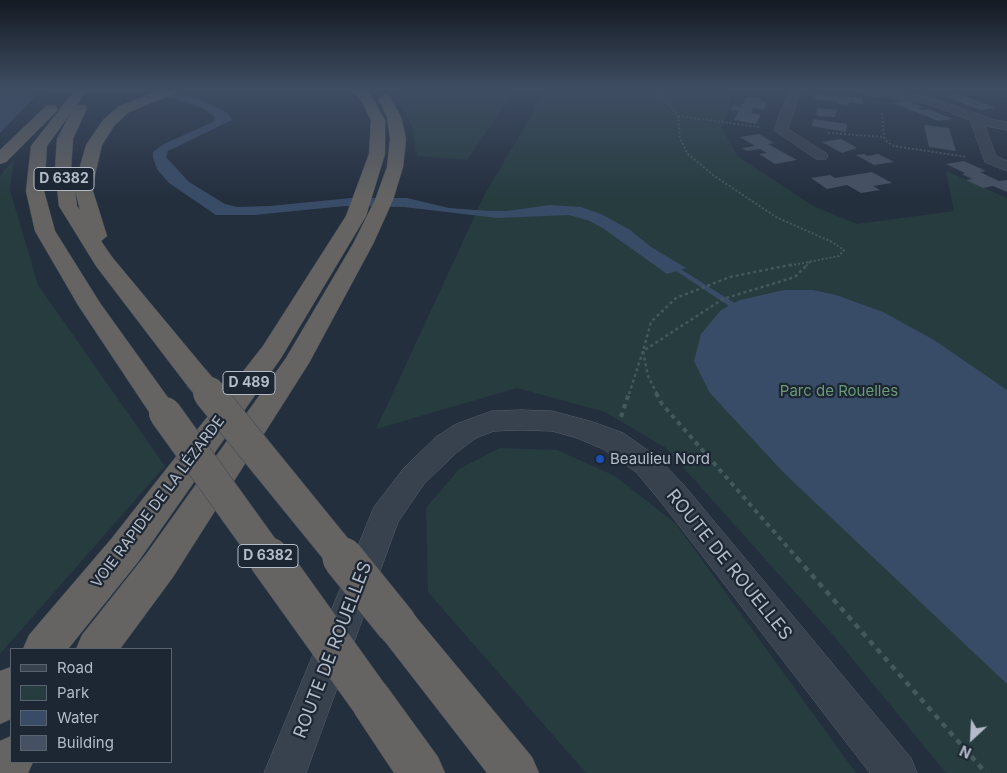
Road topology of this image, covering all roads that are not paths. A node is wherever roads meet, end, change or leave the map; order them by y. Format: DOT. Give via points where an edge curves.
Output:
graph roads {
  1 [pos="38,126"];
  2 [pos="53,126"];
  3 [pos="71,126"];
  4 [pos="106,126"];
  5 [pos="378,126"];
  6 [pos="396,126"];
  7 [pos="782,126"];
  8 [pos="979,126"];
  9 [pos="820,156"];
  10 [pos="0,159"];
  11 [pos="1007,166"];
  12 [pos="104,261"];
  13 [pos="44,648"];
  14 [pos="97,648"];
  15 [pos="10,689"];
  16 [pos="0,702"];
  17 [pos="10,760"];
  18 [pos="1,773"];
  19 [pos="285,773"];
  20 [pos="422,773"];
  21 [pos="516,773"];
  22 [pos="896,773"];
  1 -- 10 [label="highway"];
  2 -- 20 [label="highway, D 6382, bridge" via="39,146 35,191 45,231 90,305 165,413"];
  3 -- 12 [label="highway, D 6382" via="65,139 63,170 68,206"];
  4 -- 12 [label="highway" via="94,145 83,188"];
  5 -- 13 [label="highway, VOIE RAPIDE DE LA LÉZARDE / D 489" via="377,154 356,216 272,352 124,550"];
  6 -- 14 [label="highway, VOIE RAPIDE DE LA LÉZARDE / D 489" via="398,139 395,167 384,200 363,244 296,362 160,566"];
  7 -- 9 [label="street" via="781,130"];
  8 -- 11 [label="street" via="990,159"];
  12 -- 21 [label="highway, D 6382, bridge"];
  15 -- 16 [label="highway"];
  17 -- 18 [label="highway"];
  19 -- 22 [label="street, ROUTE DE ROUELLES" via="385,516 414,476 446,445 466,431 492,421 552,422 583,429 613,441 646,464"];
}
